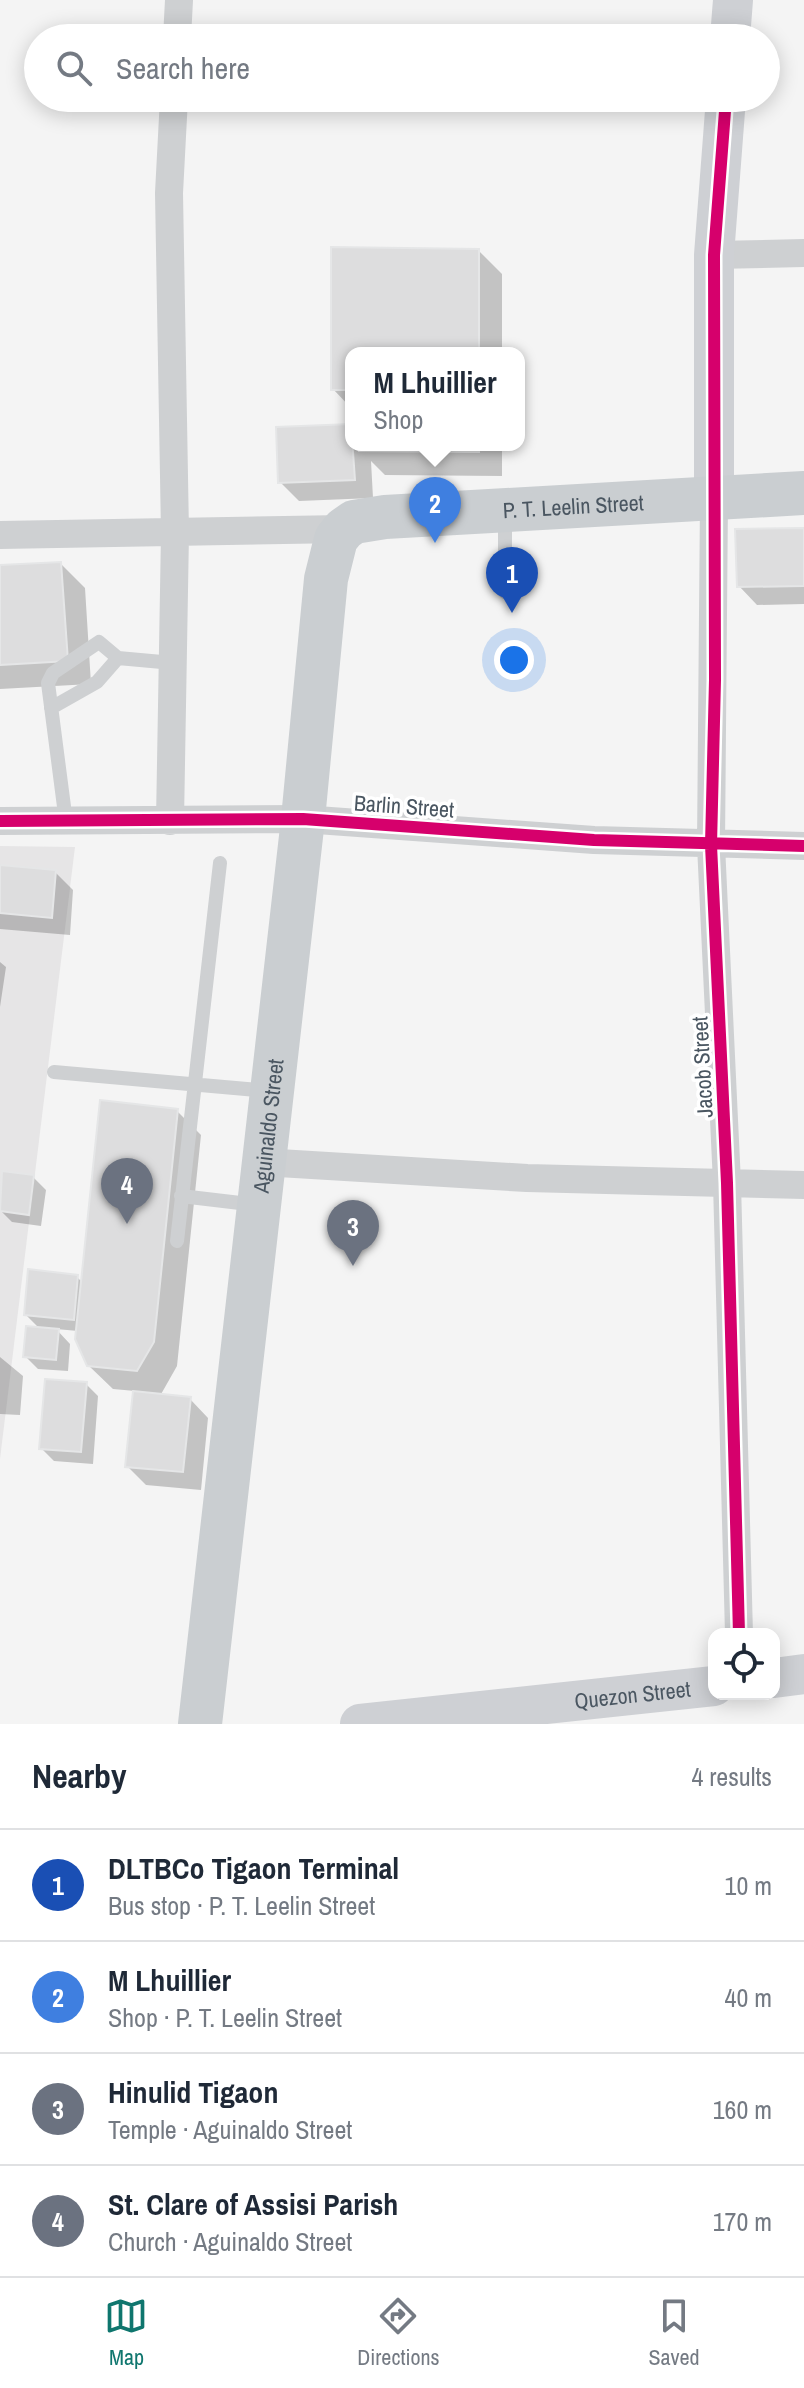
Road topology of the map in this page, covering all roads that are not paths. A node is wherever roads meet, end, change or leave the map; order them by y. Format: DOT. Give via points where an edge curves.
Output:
graph roads {
  1 [pos="179,0"];
  2 [pos="733,0"];
  3 [pos="178,24"];
  4 [pos="731,24"];
  5 [pos="173,112"];
  6 [pos="725,112"];
  7 [pos="804,253"];
  8 [pos="714,255"];
  9 [pos="804,493"];
  10 [pos="714,499"];
  11 [pos="505,509"];
  12 [pos="344,529"];
  13 [pos="175,533"];
  14 [pos="0,535"];
  15 [pos="505,592"];
  16 [pos="118,658"];
  17 [pos="173,663"];
  18 [pos="51,708"];
  19 [pos="303,819"];
  20 [pos="0,821"];
  21 [pos="170,821"];
  22 [pos="66,823"];
  23 [pos="711,845"];
  24 [pos="804,846"];
  25 [pos="220,863"];
  26 [pos="54,1072"];
  27 [pos="194,1085"];
  28 [pos="270,1091"];
  29 [pos="262,1162"];
  30 [pos="727,1183"];
  31 [pos="804,1185"];
  32 [pos="181,1196"];
  33 [pos="257,1205"];
  34 [pos="177,1241"];
  35 [pos="739,1628"];
  36 [pos="804,1674"];
  37 [pos="780,1677"];
  38 [pos="708,1687"];
  39 [pos="200,1724"];
  40 [pos="360,1724"];
  1 -- 3 [label="street"];
  2 -- 4 [label="street"];
  5 -- 13 [label="street" via="169,193"];
  6 -- 8 [label="street"];
  7 -- 8 [label="street"];
  8 -- 10 [label="street"];
  9 -- 10 [label="main road, P. T. Leelin Street"];
  10 -- 11 [label="main road, P. T. Leelin Street"];
  10 -- 23 [label="street, Jacob Street"];
  11 -- 12 [label="main road, P. T. Leelin Street" via="385,517"];
  11 -- 15 [label="lane"];
  12 -- 13 [label="street"];
  12 -- 19 [label="main road, Aguinaldo Street" via="336,539 326,579"];
  13 -- 14 [label="street"];
  13 -- 17 [label="street"];
  16 -- 17 [label="lane"];
  16 -- 18 [label="lane" via="97,682"];
  16 -- 18 [label="lane" via="94,643 53,673 48,683"];
  17 -- 21 [label="street"];
  18 -- 22 [label="lane"];
  19 -- 21 [label="street, Barlin Street"];
  19 -- 23 [label="street, Barlin Street"];
  19 -- 28 [label="main road, Aguinaldo Street"];
  20 -- 22 [label="street, Barlin Street"];
  21 -- 22 [label="street, Barlin Street"];
  23 -- 24 [label="street, Barlin Street"];
  23 -- 30 [label="street, Jacob Street"];
  25 -- 27 [label="lane"];
  26 -- 27 [label="lane"];
  27 -- 28 [label="lane"];
  27 -- 32 [label="lane"];
  28 -- 29 [label="main road, Aguinaldo Street"];
  29 -- 30 [label="street" via="439,1174"];
  29 -- 33 [label="main road, Aguinaldo Street"];
  30 -- 31 [label="street"];
  30 -- 35 [label="street, Jacob Street"];
  32 -- 33 [label="lane"];
  32 -- 34 [label="lane"];
  33 -- 39 [label="main road, Aguinaldo Street"];
  36 -- 37 [label="street"];
  38 -- 40 [label="street, Quezon Street"];
}
